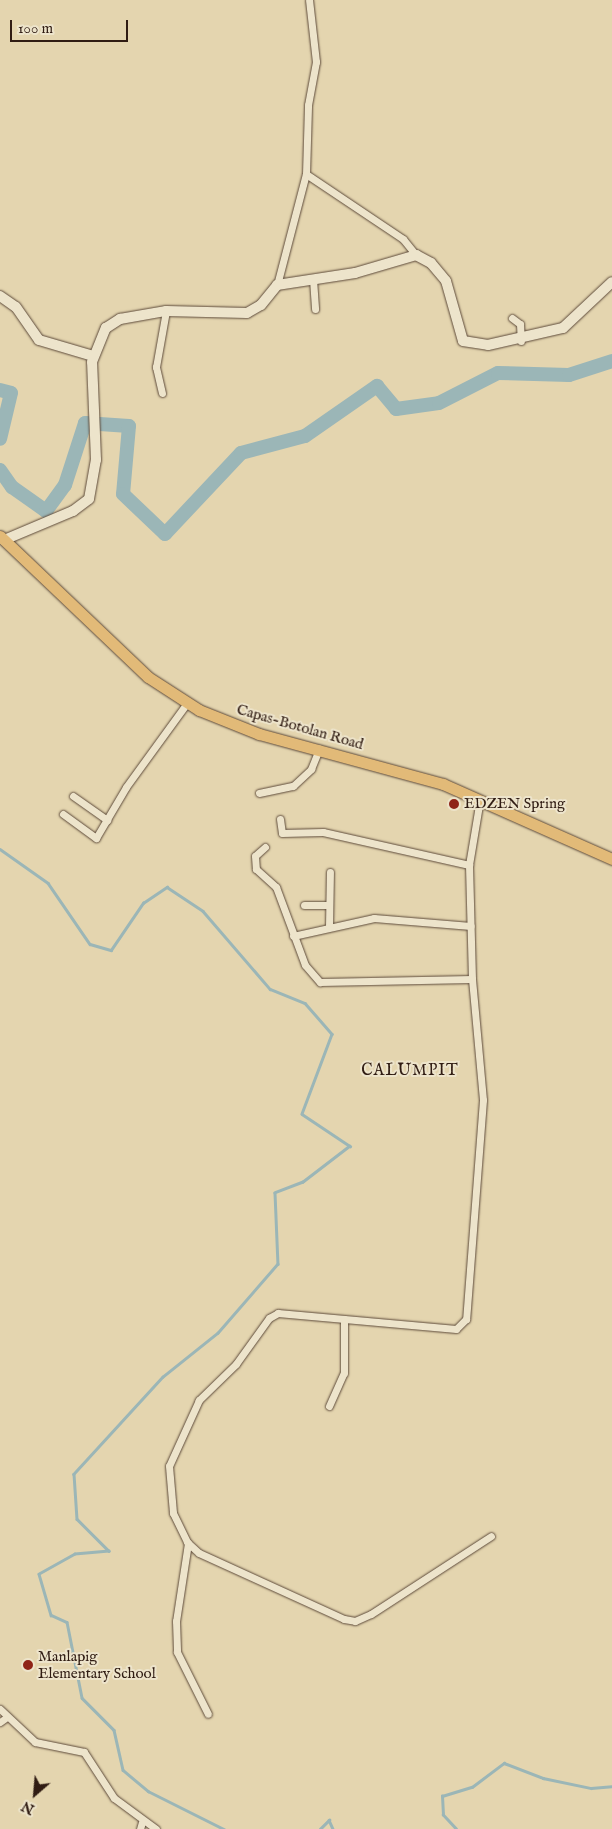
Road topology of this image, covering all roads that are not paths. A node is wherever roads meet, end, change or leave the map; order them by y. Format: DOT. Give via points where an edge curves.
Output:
graph roads {
  1 [pos="309,0"];
  2 [pos="306,174"];
  3 [pos="416,255"];
  4 [pos="314,279"];
  5 [pos="612,282"];
  6 [pos="277,285"];
  7 [pos="0,296"];
  8 [pos="315,308"];
  9 [pos="166,310"];
  10 [pos="512,318"];
  11 [pos="521,341"];
  12 [pos="93,356"];
  13 [pos="162,393"];
  14 [pos="2,538"];
  15 [pos="188,703"];
  16 [pos="319,749"];
  17 [pos="259,794"];
  18 [pos="74,796"];
  19 [pos="480,799"];
  20 [pos="63,814"];
  21 [pos="280,818"];
  22 [pos="107,820"];
  23 [pos="265,847"];
  24 [pos="612,859"];
  25 [pos="469,865"];
  26 [pos="330,872"];
  27 [pos="304,904"];
  28 [pos="328,905"];
  29 [pos="471,926"];
  30 [pos="329,927"];
  31 [pos="293,936"];
  32 [pos="472,979"];
  33 [pos="344,1319"];
  34 [pos="329,1406"];
  35 [pos="491,1536"];
  36 [pos="188,1543"];
  37 [pos="0,1709"];
  38 [pos="208,1714"];
  39 [pos="7,1717"];
  40 [pos="0,1722"];
  41 [pos="141,1825"];
  42 [pos="154,1828"];
  1 -- 2 [label="street" via="316,62 308,105"];
  2 -- 3 [label="street" via="403,239"];
  2 -- 6 [label="street"];
  3 -- 4 [label="street"];
  3 -- 11 [label="street" via="431,263 446,281 463,341 488,345"];
  4 -- 6 [label="street"];
  4 -- 8 [label="street"];
  5 -- 11 [label="street" via="563,328"];
  6 -- 9 [label="street" via="261,305 247,313"];
  7 -- 12 [label="street" via="16,307 39,340"];
  9 -- 12 [label="street" via="112,324"];
  9 -- 13 [label="street" via="156,367"];
  10 -- 11 [label="street" via="520,324"];
  12 -- 14 [label="street" via="95,479 84,506"];
  14 -- 15 [label="main road, Capas-Botolan Road" via="148,677"];
  15 -- 16 [label="main road, Capas-Botolan Road" via="259,734"];
  15 -- 22 [label="street"];
  16 -- 17 [label="street" via="311,769 293,786"];
  16 -- 19 [label="main road, Capas-Botolan Road" via="393,768"];
  18 -- 22 [label="street"];
  19 -- 24 [label="main road, Capas-Botolan Road"];
  19 -- 25 [label="street"];
  20 -- 22 [label="street" via="94,839"];
  21 -- 25 [label="street" via="282,833 323,832"];
  23 -- 31 [label="street" via="255,856 256,867 276,887"];
  25 -- 29 [label="street"];
  26 -- 28 [label="street"];
  27 -- 28 [label="street"];
  28 -- 30 [label="street"];
  29 -- 30 [label="street" via="374,918"];
  29 -- 32 [label="street"];
  30 -- 31 [label="street"];
  31 -- 32 [label="street" via="304,965 324,983"];
  32 -- 33 [label="street" via="483,1100 468,1313 456,1329"];
  33 -- 34 [label="street" via="344,1373"];
  33 -- 36 [label="street" via="278,1313 269,1318 236,1364 199,1400 169,1466 173,1513"];
  35 -- 36 [label="street" via="356,1621 212,1561"];
  36 -- 38 [label="street" via="176,1621 177,1652"];
  37 -- 39 [label="street"];
  39 -- 40 [label="street"];
  39 -- 41 [label="street" via="35,1742 84,1752 114,1798"];
  41 -- 42 [label="street"];
}
